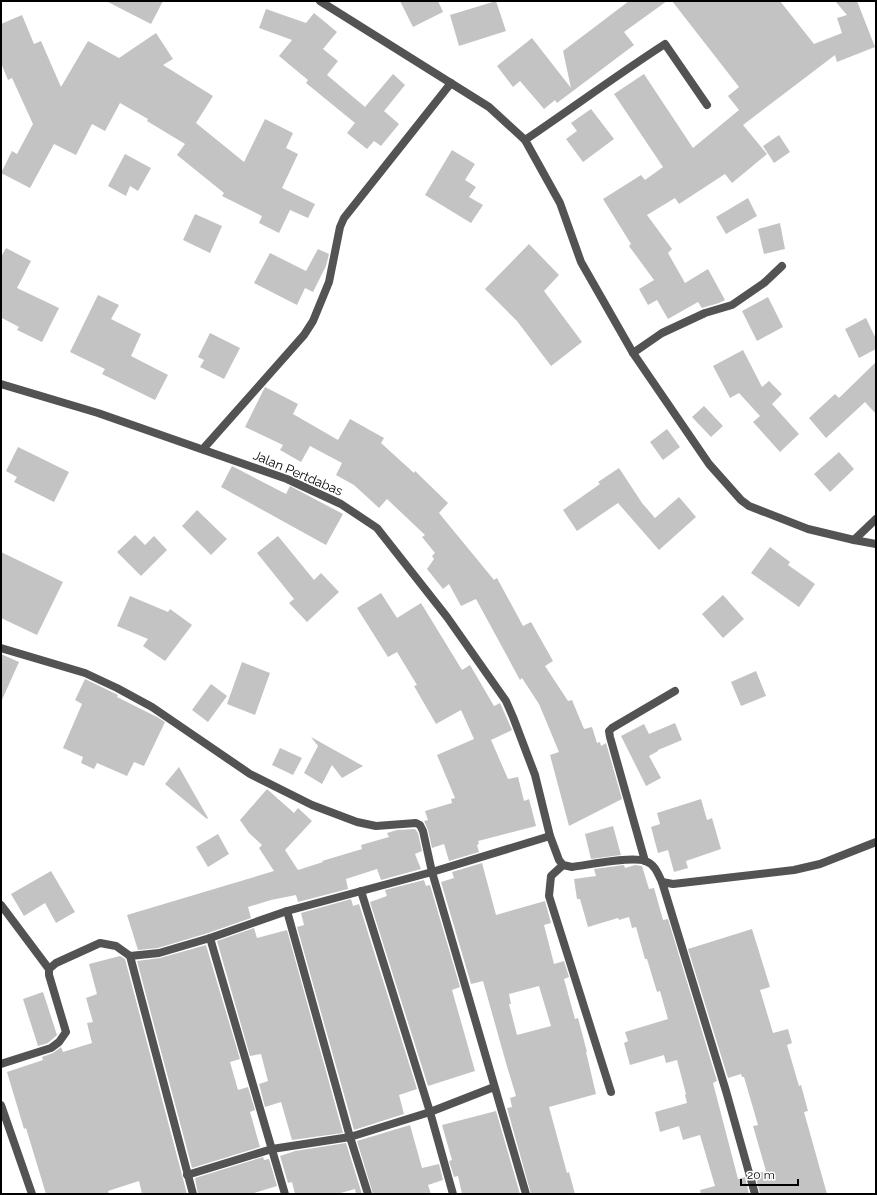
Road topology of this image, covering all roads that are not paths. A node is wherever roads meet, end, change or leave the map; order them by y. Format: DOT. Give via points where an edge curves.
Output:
graph roads {
  1 [pos="320,1"];
  2 [pos="451,83"];
  3 [pos="707,105"];
  4 [pos="525,140"];
  5 [pos="782,266"];
  6 [pos="633,353"];
  7 [pos="1,384"];
  8 [pos="203,449"];
  9 [pos="876,519"];
  10 [pos="854,540"];
  11 [pos="876,544"];
  12 [pos="1,648"];
  13 [pos="675,691"];
  14 [pos="550,836"];
  15 [pos="876,842"];
  16 [pos="645,861"];
  17 [pos="563,865"];
  18 [pos="432,872"];
  19 [pos="662,882"];
  20 [pos="361,891"];
  21 [pos="1,904"];
  22 [pos="287,911"];
  23 [pos="210,938"];
  24 [pos="130,956"];
  25 [pos="50,969"];
  26 [pos="1,1064"];
  27 [pos="494,1087"];
  28 [pos="611,1092"];
  29 [pos="1,1105"];
  30 [pos="430,1112"];
  31 [pos="350,1137"];
  32 [pos="272,1149"];
  33 [pos="187,1175"];
  34 [pos="32,1194"];
  35 [pos="193,1194"];
  36 [pos="285,1194"];
  37 [pos="368,1194"];
  38 [pos="453,1194"];
  39 [pos="526,1194"];
  40 [pos="755,1194"];
  1 -- 2 [label="street"];
  2 -- 4 [label="street" via="489,107"];
  2 -- 8 [label="street" via="344,218 329,282 313,321 304,335"];
  3 -- 4 [label="street" via="665,44"];
  4 -- 6 [label="street" via="560,203 582,262"];
  5 -- 6 [label="street" via="764,283 732,305 705,313 662,333"];
  6 -- 10 [label="street" via="709,464 741,500 749,506 795,524"];
  7 -- 8 [label="street, Jalan Pertdabas" via="98,413"];
  8 -- 14 [label="street, Jalan Pertdabas" via="286,479 341,504 377,528 447,617 506,701 535,775"];
  9 -- 10 [label="street"];
  10 -- 11 [label="street"];
  12 -- 18 [label="street" via="85,673 117,688 152,707 250,774 312,805 357,822 376,826 416,823 420,825"];
  13 -- 16 [label="street" via="609,730"];
  14 -- 17 [label="street, Jalan Pertdabas"];
  14 -- 18 [label="street"];
  15 -- 19 [label="street" via="820,864 794,870 673,884"];
  16 -- 17 [label="street" via="633,859 572,867"];
  16 -- 19 [label="street" via="656,868"];
  17 -- 28 [label="street" via="551,876 549,896"];
  18 -- 20 [label="street"];
  18 -- 27 [label="street"];
  19 -- 40 [label="street"];
  20 -- 22 [label="street"];
  20 -- 30 [label="street"];
  21 -- 25 [label="street"];
  22 -- 23 [label="street"];
  22 -- 31 [label="street"];
  23 -- 24 [label="street" via="159,953"];
  23 -- 32 [label="street"];
  24 -- 25 [label="street" via="116,946 100,943 56,963"];
  24 -- 33 [label="street"];
  25 -- 26 [label="street" via="49,975 66,1032 51,1048"];
  27 -- 30 [label="street"];
  27 -- 39 [label="street"];
  29 -- 34 [label="street"];
  30 -- 31 [label="street"];
  30 -- 38 [label="street"];
  31 -- 32 [label="street"];
  31 -- 37 [label="street"];
  32 -- 33 [label="street"];
  32 -- 36 [label="street"];
  33 -- 35 [label="street"];
}
